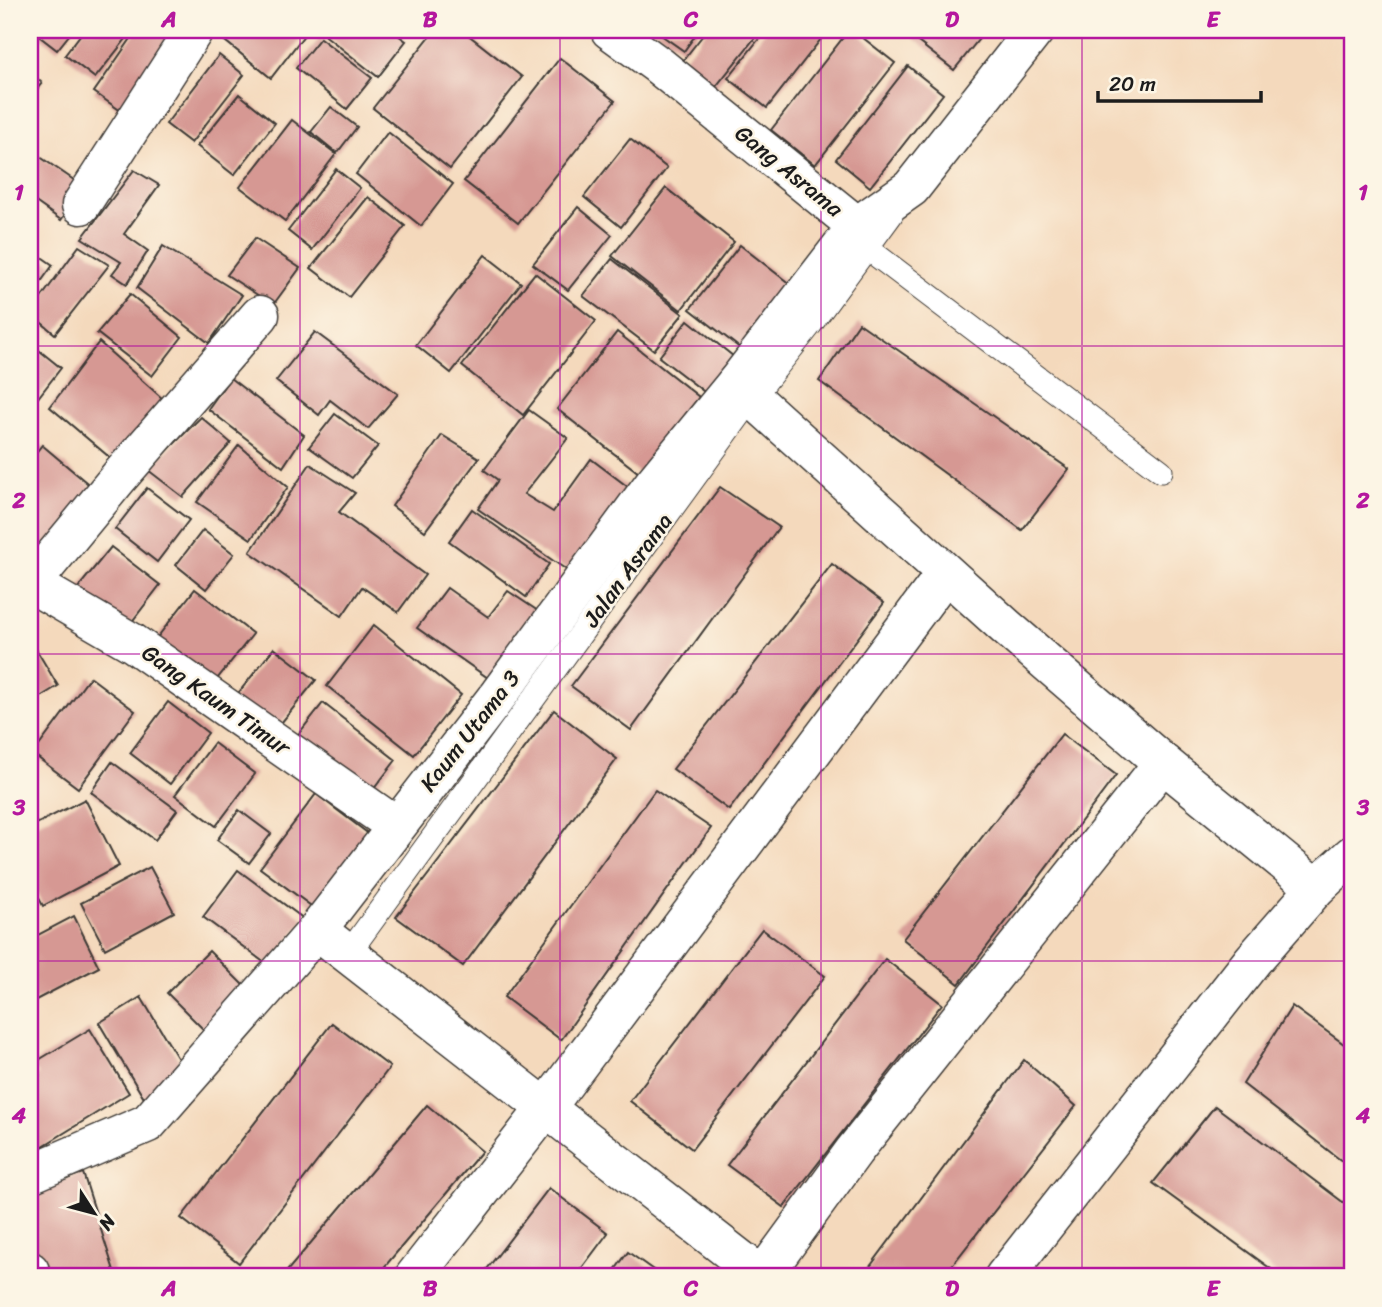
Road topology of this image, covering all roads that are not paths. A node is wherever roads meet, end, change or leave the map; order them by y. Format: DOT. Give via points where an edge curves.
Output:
graph roads {
  1 [pos="194,30"];
  2 [pos="610,30"];
  3 [pos="1035,30"];
  4 [pos="80,205"];
  5 [pos="858,236"];
  6 [pos="260,315"];
  7 [pos="745,390"];
  8 [pos="1161,471"];
  9 [pos="945,574"];
  10 [pos="30,583"];
  11 [pos="1163,763"];
  12 [pos="396,826"];
  13 [pos="1352,855"];
  14 [pos="1316,888"];
  15 [pos="317,930"];
  16 [pos="348,954"];
  17 [pos="547,1108"];
  18 [pos="30,1174"];
  19 [pos="30,1271"];
  20 [pos="31,1277"];
  21 [pos="414,1277"];
  22 [pos="762,1277"];
  23 [pos="1004,1277"];
  1 -- 4 [label="street"];
  2 -- 5 [label="street, Gang Asrama" via="658,65"];
  3 -- 5 [label="street, Gang Asrama" via="911,188"];
  5 -- 7 [label="street, Kaum Utama 3"];
  5 -- 8 [label="lane"];
  6 -- 10 [label="street"];
  7 -- 9 [label="street"];
  7 -- 12 [label="street, Kaum Utama 3" via="654,484"];
  7 -- 16 [label="lane, Jalan Asrama"];
  9 -- 11 [label="street"];
  9 -- 17 [label="street"];
  10 -- 12 [label="street, Gang Kaum Timur" via="134,643"];
  11 -- 14 [label="street"];
  11 -- 22 [label="street" via="854,1151"];
  12 -- 15 [label="street, Kaum Utama 3"];
  13 -- 14 [label="street"];
  14 -- 23 [label="street" via="1252,960"];
  15 -- 16 [label="street"];
  15 -- 18 [label="street, Kaum Utama 3" via="148,1123"];
  16 -- 17 [label="street"];
  17 -- 21 [label="street"];
  17 -- 22 [label="street"];
  19 -- 20 [label="street"];
}
